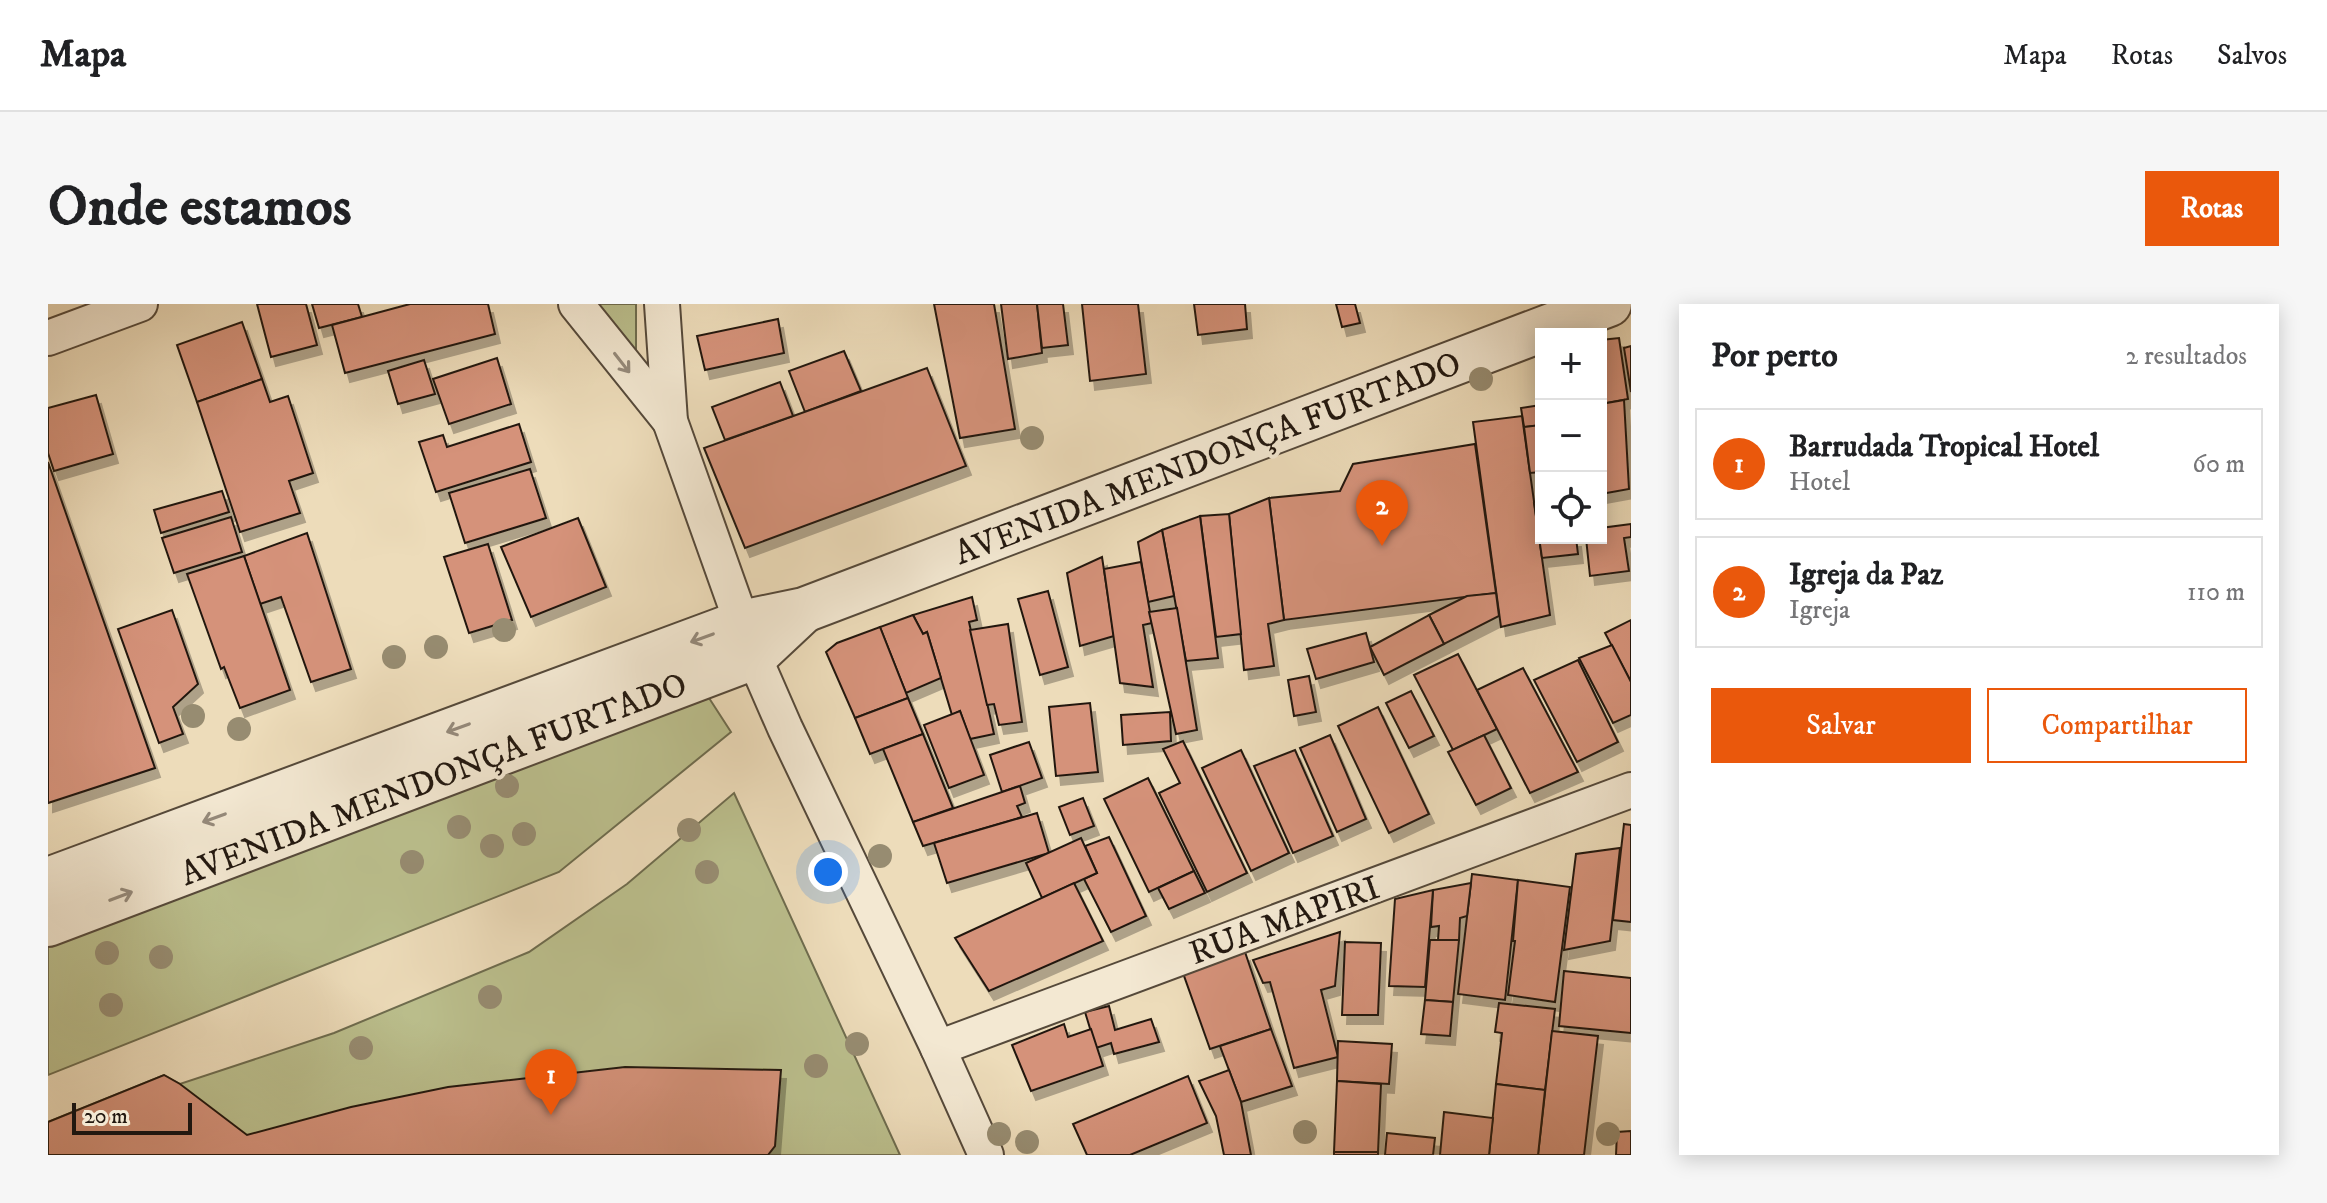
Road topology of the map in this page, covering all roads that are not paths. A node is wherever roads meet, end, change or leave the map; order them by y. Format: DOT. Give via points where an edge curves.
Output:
graph roads {
  1 [pos="140,304"];
  2 [pos="576,304"];
  3 [pos="662,304"];
  4 [pos="1609,304"];
  5 [pos="48,338"];
  6 [pos="670,421"];
  7 [pos="748,640"];
  8 [pos="1631,790"];
  9 [pos="48,880"];
  10 [pos="48,924"];
  11 [pos="938,1048"];
  12 [pos="986,1155"];
  1 -- 5 [label="street"];
  2 -- 6 [label="street, one-way"];
  3 -- 6 [label="street"];
  4 -- 7 [label="street, AVENIDA MENDONÇA FURTADO" via="804,610"];
  6 -- 7 [label="street"];
  7 -- 9 [label="street, AVENIDA MENDONÇA FURTADO, one-way"];
  10 -- 7 [label="street, AVENIDA MENDONÇA FURTADO, one-way"];
  7 -- 11 [label="street"];
  8 -- 11 [label="street, RUA MAPIRI"];
  11 -- 12 [label="street"];
}
